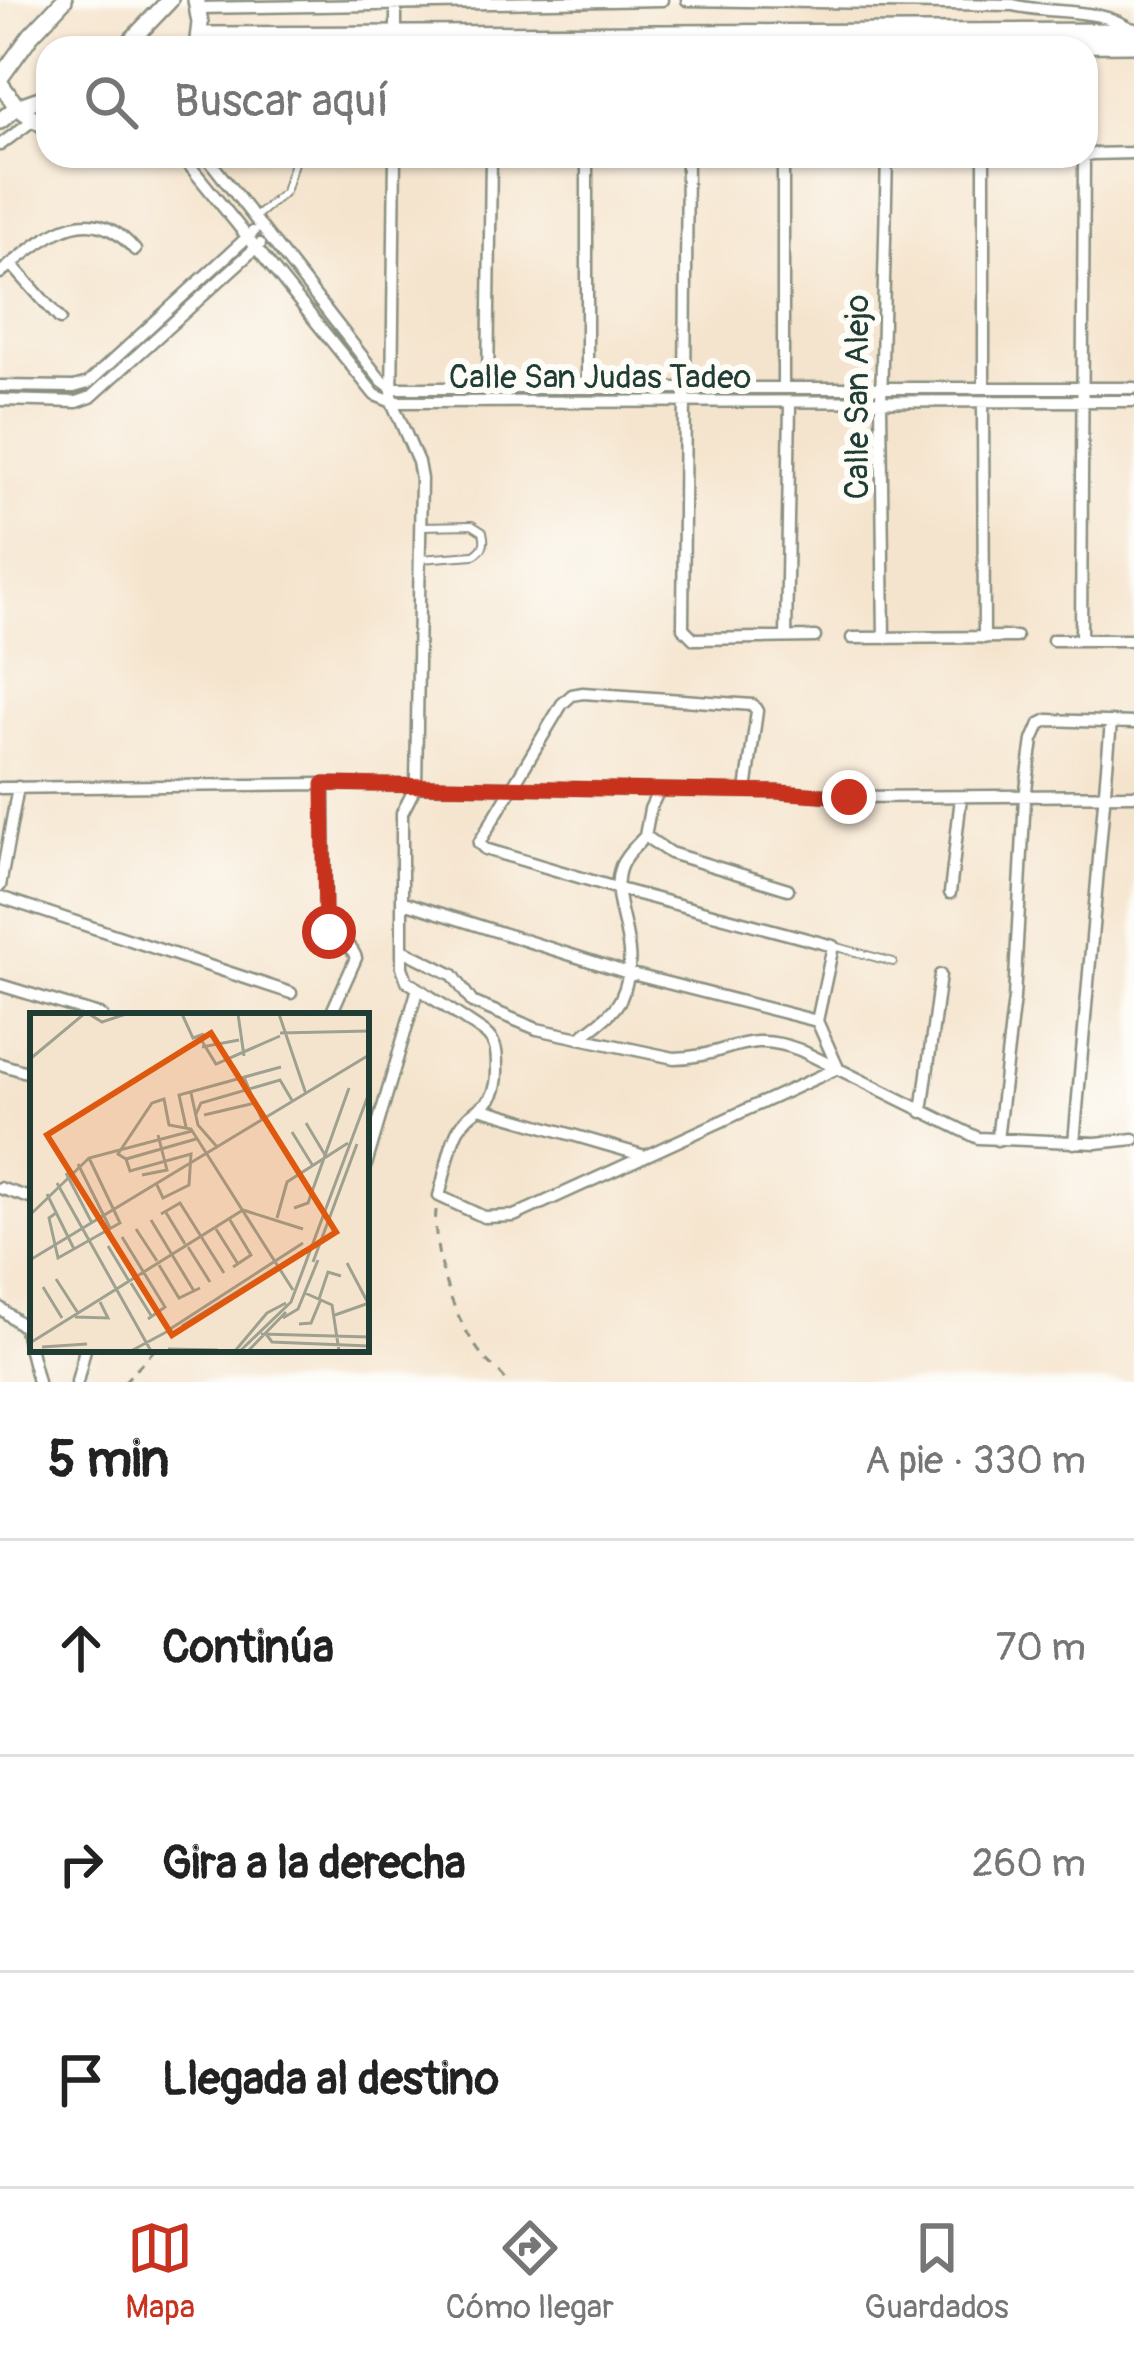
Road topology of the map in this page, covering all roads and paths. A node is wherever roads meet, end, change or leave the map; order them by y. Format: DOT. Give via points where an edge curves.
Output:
graph roads {
  1 [pos="64,0"];
  2 [pos="170,0"];
  3 [pos="662,0"];
  4 [pos="687,0"];
  5 [pos="494,1"];
  6 [pos="396,2"];
  7 [pos="197,4"];
  8 [pos="1133,31"];
  9 [pos="136,36"];
  10 [pos="198,36"];
  11 [pos="396,36"];
  12 [pos="764,36"];
  13 [pos="1098,45"];
  14 [pos="1133,45"];
  15 [pos="0,81"];
  16 [pos="36,100"];
  17 [pos="17,107"];
  18 [pos="0,121"];
  19 [pos="36,121"];
  20 [pos="36,126"];
  21 [pos="0,146"];
  22 [pos="1134,153"];
  23 [pos="1098,154"];
  24 [pos="192,168"];
  25 [pos="215,168"];
  26 [pos="292,168"];
  27 [pos="395,168"];
  28 [pos="491,168"];
  29 [pos="586,168"];
  30 [pos="687,168"];
  31 [pos="783,168"];
  32 [pos="887,168"];
  33 [pos="985,168"];
  34 [pos="1084,168"];
  35 [pos="261,227"];
  36 [pos="253,242"];
  37 [pos="136,250"];
  38 [pos="11,264"];
  39 [pos="0,273"];
  40 [pos="60,319"];
  41 [pos="0,386"];
  42 [pos="881,387"];
  43 [pos="392,388"];
  44 [pos="488,388"];
  45 [pos="587,388"];
  46 [pos="686,388"];
  47 [pos="783,388"];
  48 [pos="984,388"];
  49 [pos="1134,388"];
  50 [pos="1082,395"];
  51 [pos="0,400"];
  52 [pos="1134,401"];
  53 [pos="392,402"];
  54 [pos="983,402"];
  55 [pos="686,403"];
  56 [pos="790,404"];
  57 [pos="881,404"];
  58 [pos="420,526"];
  59 [pos="420,559"];
  60 [pos="786,637"];
  61 [pos="814,637"];
  62 [pos="852,638"];
  63 [pos="884,638"];
  64 [pos="984,638"];
  65 [pos="1016,638"];
  66 [pos="1081,639"];
  67 [pos="1053,640"];
  68 [pos="1134,640"];
  69 [pos="1112,722"];
  70 [pos="1134,723"];
  71 [pos="323,784"];
  72 [pos="416,786"];
  73 [pos="18,787"];
  74 [pos="510,787"];
  75 [pos="0,788"];
  76 [pos="746,791"];
  77 [pos="658,792"];
  78 [pos="1106,794"];
  79 [pos="1134,795"];
  80 [pos="962,797"];
  81 [pos="1025,797"];
  82 [pos="645,836"];
  83 [pos="0,886"];
  84 [pos="619,889"];
  85 [pos="788,889"];
  86 [pos="950,893"];
  87 [pos="0,897"];
  88 [pos="404,902"];
  89 [pos="832,946"];
  90 [pos="403,950"];
  91 [pos="893,962"];
  92 [pos="628,973"];
  93 [pos="940,975"];
  94 [pos="0,986"];
  95 [pos="418,988"];
  96 [pos="291,993"];
  97 [pos="92,1013"];
  98 [pos="331,1013"];
  99 [pos="817,1021"];
  100 [pos="580,1038"];
  101 [pos="0,1064"];
  102 [pos="838,1069"];
  103 [pos="30,1072"];
  104 [pos="483,1109"];
  105 [pos="922,1112"];
  106 [pos="1134,1138"];
  107 [pos="998,1140"];
  108 [pos="1075,1142"];
  109 [pos="369,1155"];
  110 [pos="645,1156"];
  111 [pos="0,1189"];
  112 [pos="439,1196"];
  113 [pos="30,1197"];
  114 [pos="0,1308"];
  115 [pos="28,1328"];
  116 [pos="32,1352"];
  117 [pos="84,1352"];
  118 [pos="152,1352"];
  119 [pos="38,1382"];
  120 [pos="77,1382"];
  121 [pos="124,1382"];
  122 [pos="507,1382"];
  1 -- 15 [label="main road"];
  2 -- 9 [label="main road"];
  3 -- 5 [label="street"];
  4 -- 8 [label="street" via="1013,5 1109,16"];
  5 -- 6 [label="street"];
  6 -- 7 [label="street"];
  6 -- 11 [label="street"];
  7 -- 10 [label="main road"];
  8 -- 12 [label="main road"];
  8 -- 14 [label="street"];
  13 -- 14 [label="main road"];
  15 -- 17 [label="main road"];
  16 -- 17 [label="main road"];
  17 -- 18 [label="main road"];
  17 -- 19 [label="main road"];
  20 -- 21 [label="street"];
  22 -- 23 [label="street"];
  24 -- 36 [label="street"];
  25 -- 35 [label="street"];
  26 -- 35 [label="lane"];
  27 -- 43 [label="street"];
  28 -- 44 [label="street"];
  29 -- 45 [label="street"];
  30 -- 46 [label="street"];
  31 -- 47 [label="street"];
  32 -- 42 [label="street, Calle San Alejo"];
  33 -- 48 [label="street"];
  34 -- 50 [label="street"];
  35 -- 36 [label="street"];
  35 -- 43 [label="street"];
  36 -- 41 [label="street" via="88,383"];
  36 -- 51 [label="street" via="91,398"];
  36 -- 53 [label="street" via="375,395"];
  37 -- 38 [label="street" via="114,228 73,226"];
  38 -- 39 [label="street"];
  38 -- 40 [label="street"];
  42 -- 47 [label="street, Calle San Judas Tadeo"];
  42 -- 48 [label="street, Calle San Judas Tadeo"];
  42 -- 57 [label="street, Calle San Alejo"];
  43 -- 44 [label="street, Calle San Judas Tadeo"];
  43 -- 53 [label="street"];
  44 -- 45 [label="street, Calle San Judas Tadeo"];
  45 -- 46 [label="street, Calle San Judas Tadeo"];
  46 -- 47 [label="street, Calle San Judas Tadeo"];
  46 -- 55 [label="street"];
  48 -- 50 [label="street, Calle San Judas Tadeo"];
  49 -- 50 [label="street, Calle San Judas Tadeo"];
  50 -- 52 [label="street, Calle San Judas Tadeo"];
  50 -- 54 [label="street, Calle San Judas Tadeo"];
  50 -- 66 [label="street"];
  53 -- 55 [label="street, Calle San Judas Tadeo"];
  53 -- 58 [label="street" via="418,462"];
  54 -- 57 [label="street, Calle San Judas Tadeo"];
  54 -- 64 [label="street"];
  55 -- 56 [label="street, Calle San Judas Tadeo"];
  55 -- 60 [label="street" via="688,637"];
  56 -- 57 [label="street, Calle San Judas Tadeo"];
  56 -- 60 [label="street"];
  57 -- 63 [label="street, Calle San Alejo"];
  58 -- 59 [label="street"];
  58 -- 59 [label="lane" via="472,525 486,541 474,555"];
  59 -- 72 [label="street"];
  60 -- 61 [label="street"];
  62 -- 63 [label="street"];
  63 -- 64 [label="street"];
  64 -- 65 [label="street"];
  66 -- 67 [label="street"];
  66 -- 68 [label="street"];
  69 -- 70 [label="street"];
  69 -- 78 [label="street"];
  69 -- 81 [label="street" via="1040,724"];
  71 -- 72 [label="street"];
  71 -- 73 [label="street"];
  71 -- 98 [label="street" via="325,921 356,958"];
  72 -- 74 [label="street"];
  72 -- 88 [label="street" via="402,808"];
  73 -- 75 [label="street"];
  73 -- 83 [label="street"];
  74 -- 76 [label="street" via="562,704 583,693 751,703 757,710"];
  74 -- 77 [label="street"];
  74 -- 84 [label="street" via="479,844"];
  76 -- 77 [label="street"];
  76 -- 80 [label="street"];
  77 -- 82 [label="street"];
  78 -- 79 [label="street"];
  78 -- 81 [label="street"];
  78 -- 108 [label="street"];
  80 -- 81 [label="street"];
  80 -- 86 [label="street"];
  81 -- 107 [label="street"];
  82 -- 84 [label="street" via="622,862"];
  82 -- 85 [label="street" via="670,853"];
  84 -- 89 [label="street"];
  84 -- 92 [label="street" via="632,948"];
  87 -- 96 [label="street"];
  88 -- 90 [label="street"];
  88 -- 92 [label="street"];
  89 -- 91 [label="lane"];
  89 -- 99 [label="street"];
  90 -- 95 [label="street" via="403,974"];
  90 -- 100 [label="street" via="453,975 472,1002"];
  92 -- 99 [label="street"];
  92 -- 100 [label="street" via="620,1000"];
  93 -- 105 [label="street"];
  94 -- 97 [label="street"];
  95 -- 104 [label="street" via="494,1041 497,1088"];
  95 -- 109 [label="street"];
  99 -- 102 [label="street"];
  100 -- 102 [label="street" via="690,1058 771,1040"];
  101 -- 103 [label="street"];
  102 -- 105 [label="street"];
  102 -- 110 [label="street"];
  104 -- 110 [label="street"];
  104 -- 112 [label="street" via="460,1127"];
  105 -- 107 [label="street" via="963,1134"];
  106 -- 108 [label="street"];
  107 -- 108 [label="street"];
  110 -- 112 [label="street" via="514,1216 484,1217"];
  111 -- 113 [label="street"];
  112 -- 122 [label="path" via="436,1232 451,1296 484,1358"];
  114 -- 115 [label="street"];
  116 -- 119 [label="street"];
  117 -- 120 [label="street"];
  118 -- 121 [label="path"];
}
